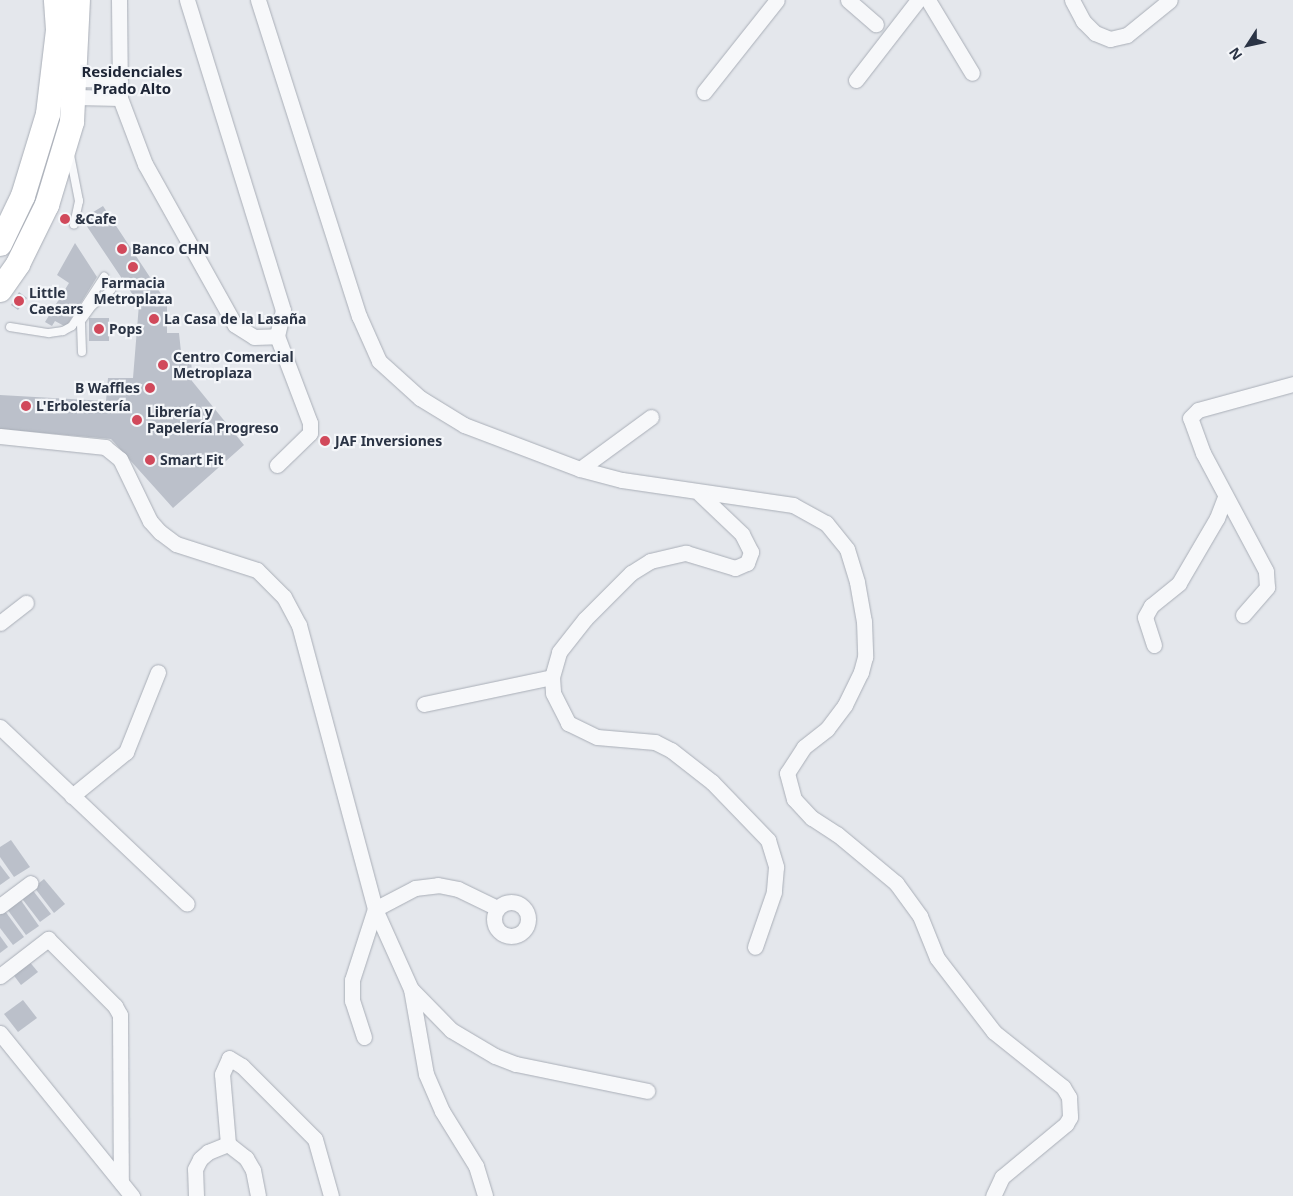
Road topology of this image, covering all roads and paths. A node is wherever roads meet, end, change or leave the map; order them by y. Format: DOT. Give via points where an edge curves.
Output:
graph roads {
  1 [pos="56,0"];
  2 [pos="78,0"];
  3 [pos="119,0"];
  4 [pos="187,0"];
  5 [pos="258,0"];
  6 [pos="777,0"];
  7 [pos="848,0"];
  8 [pos="918,0"];
  9 [pos="928,0"];
  10 [pos="1072,0"];
  11 [pos="1170,0"];
  12 [pos="876,24"];
  13 [pos="972,73"];
  14 [pos="118,80"];
  15 [pos="856,80"];
  16 [pos="75,88"];
  17 [pos="704,92"];
  18 [pos="120,98"];
  19 [pos="66,141"];
  20 [pos="74,224"];
  21 [pos="0,244"];
  22 [pos="104,277"];
  23 [pos="0,290"];
  24 [pos="111,290"];
  25 [pos="10,327"];
  26 [pos="277,336"];
  27 [pos="82,352"];
  28 [pos="1293,384"];
  29 [pos="651,417"];
  30 [pos="0,436"];
  31 [pos="277,465"];
  32 [pos="580,469"];
  33 [pos="700,494"];
  34 [pos="1225,497"];
  35 [pos="26,602"];
  36 [pos="1243,615"];
  37 [pos="0,622"];
  38 [pos="1154,645"];
  39 [pos="158,672"];
  40 [pos="552,677"];
  41 [pos="424,704"];
  42 [pos="0,727"];
  43 [pos="72,796"];
  44 [pos="30,883"];
  45 [pos="187,904"];
  46 [pos="0,906"];
  47 [pos="497,908"];
  48 [pos="375,909"];
  49 [pos="755,947"];
  50 [pos="0,976"];
  51 [pos="411,989"];
  52 [pos="0,1033"];
  53 [pos="364,1037"];
  54 [pos="647,1091"];
  55 [pos="228,1144"];
  56 [pos="121,1182"];
  57 [pos="257,1191"];
  58 [pos="132,1196"];
  59 [pos="196,1196"];
  60 [pos="331,1196"];
  61 [pos="485,1196"];
  62 [pos="993,1196"];
  1 -- 21 [label="highway" via="58,30 48,114 23,196"];
  2 -- 16 [label="highway"];
  3 -- 14 [label="street"];
  4 -- 26 [label="street" via="283,310"];
  5 -- 32 [label="street" via="359,316 379,361 420,398 464,424"];
  6 -- 17 [label="street"];
  7 -- 12 [label="street"];
  8 -- 15 [label="street"];
  9 -- 13 [label="street"];
  10 -- 11 [label="street" via="1083,21 1095,33 1110,39 1127,35"];
  14 -- 16 [label="street"];
  14 -- 18 [label="street"];
  16 -- 18 [label="street"];
  16 -- 19 [label="highway"];
  18 -- 26 [label="street" via="144,164 235,325 254,337"];
  19 -- 20 [label="lane" via="79,202"];
  19 -- 23 [label="highway" via="47,205 18,264"];
  22 -- 25 [label="lane" via="72,326 63,331 49,333"];
  24 -- 27 [label="lane" via="92,306 81,321"];
  26 -- 31 [label="street" via="310,423 310,433"];
  28 -- 34 [label="street" via="1192,414 1192,430"];
  29 -- 32 [label="street"];
  30 -- 48 [label="street" via="105,447 120,459 150,521 160,532 176,544 257,570 284,597 299,625"];
  32 -- 33 [label="street"];
  33 -- 40 [label="street" via="742,534 751,552 750,560 735,568 686,553 650,561 631,573 585,619 559,652"];
  33 -- 62 [label="street" via="793,505 826,524 847,549 858,582 864,622 865,656 861,672 845,705 827,729 804,747 787,773 794,798 812,818 837,834 896,883 920,916 937,958 994,1032 1063,1087 1069,1097 1070,1116 1066,1124 1002,1177"];
  34 -- 36 [label="street" via="1263,561 1268,580 1267,587"];
  34 -- 38 [label="street" via="1218,518 1179,583 1156,601 1145,617"];
  35 -- 37 [label="street"];
  39 -- 43 [label="street" via="126,752"];
  40 -- 41 [label="street"];
  40 -- 49 [label="street" via="553,693 568,723 597,737 654,742 671,750 712,782 768,840 776,867 774,892"];
  42 -- 43 [label="street"];
  43 -- 45 [label="street"];
  44 -- 46 [label="street"];
  47 -- 48 [label="street" via="458,889 438,886 415,888"];
  48 -- 51 [label="street"];
  48 -- 53 [label="street" via="352,980 352,1001"];
  50 -- 56 [label="street" via="48,939 115,1006 120,1015"];
  51 -- 54 [label="street" via="451,1030 495,1056 516,1064"];
  51 -- 61 [label="street" via="426,1074 442,1111 476,1166"];
  52 -- 56 [label="street"];
  55 -- 57 [label="street" via="246,1158"];
  55 -- 59 [label="street" via="200,1159 195,1169"];
  55 -- 60 [label="street" via="222,1074 229,1058 242,1066 315,1139"];
  56 -- 58 [label="street"];
}
